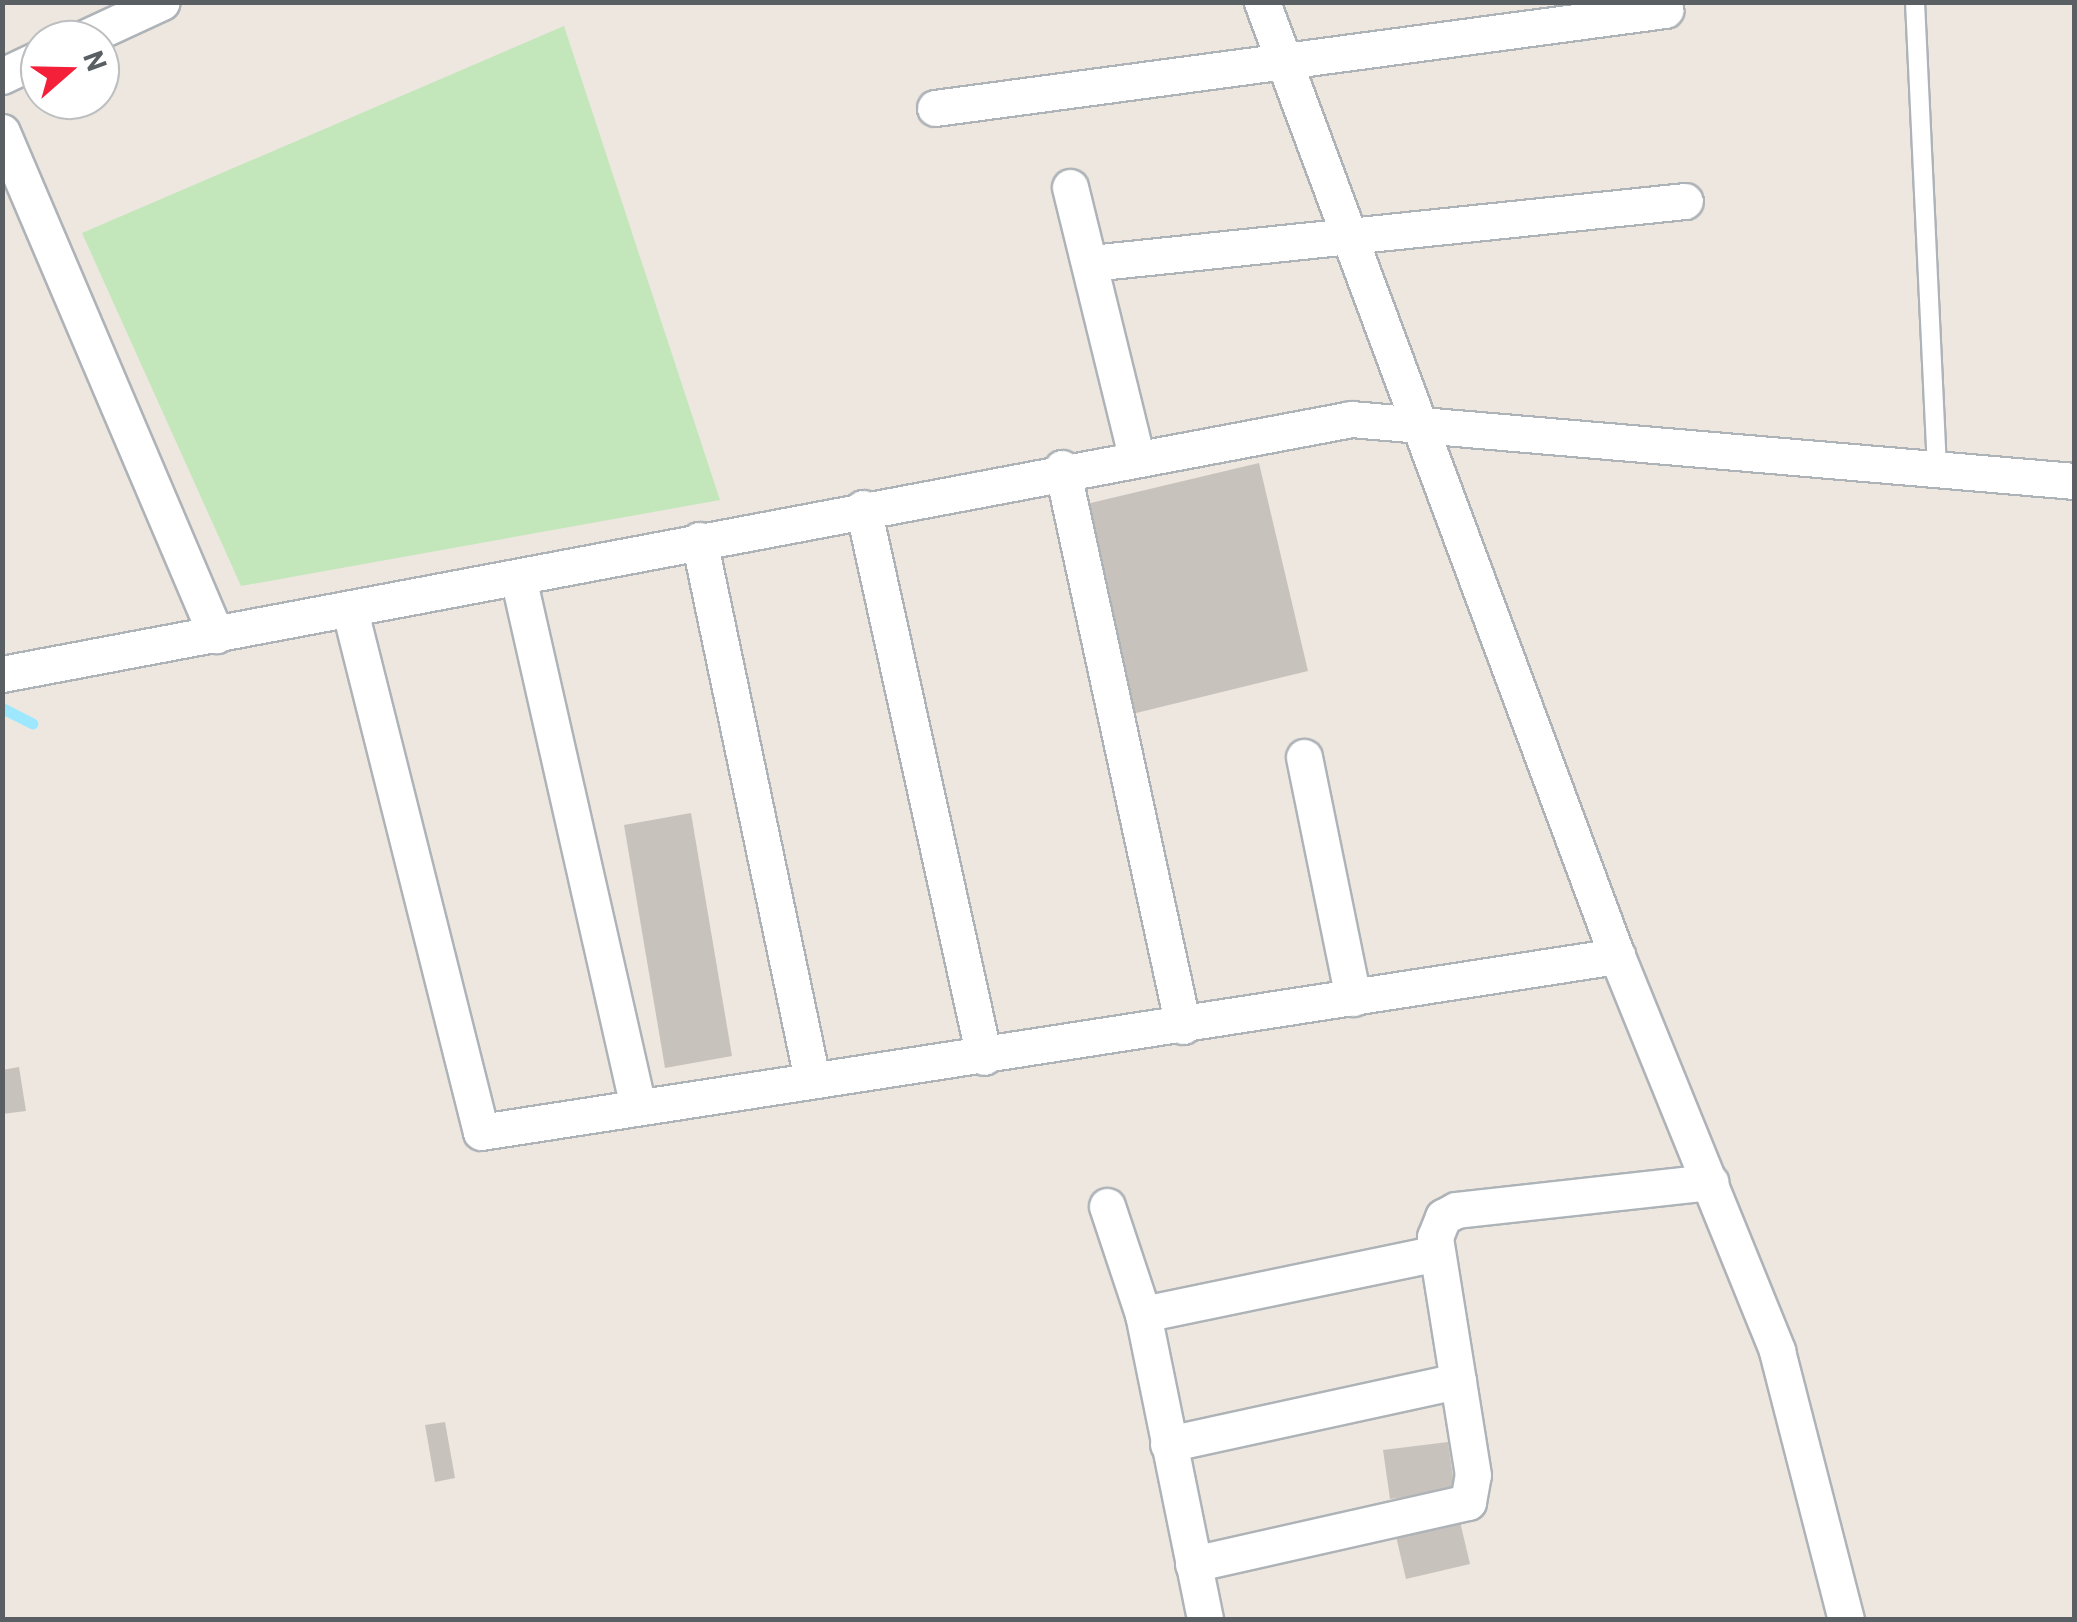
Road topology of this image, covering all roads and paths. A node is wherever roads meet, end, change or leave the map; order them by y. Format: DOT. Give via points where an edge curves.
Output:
graph roads {
  1 [pos="162,2"];
  2 [pos="1262,2"];
  3 [pos="1915,2"];
  4 [pos="1665,10"];
  5 [pos="120,21"];
  6 [pos="1280,58"];
  7 [pos="935,108"];
  8 [pos="2,132"];
  9 [pos="1070,187"];
  10 [pos="1685,200"];
  11 [pos="1347,233"];
  12 [pos="1091,263"];
  13 [pos="1417,428"];
  14 [pos="1136,456"];
  15 [pos="1062,468"];
  16 [pos="1937,472"];
  17 [pos="2074,481"];
  18 [pos="863,508"];
  19 [pos="699,540"];
  20 [pos="518,577"];
  21 [pos="350,611"];
  22 [pos="216,635"];
  23 [pos="2,674"];
  24 [pos="1304,758"];
  25 [pos="1617,956"];
  26 [pos="1353,998"];
  27 [pos="1183,1026"];
  28 [pos="984,1057"];
  29 [pos="812,1079"];
  30 [pos="638,1107"];
  31 [pos="1710,1182"];
  32 [pos="1106,1206"];
  33 [pos="1437,1253"];
  34 [pos="1143,1314"];
  35 [pos="1458,1381"];
  36 [pos="1168,1444"];
  37 [pos="1193,1564"];
  38 [pos="1205,1620"];
  39 [pos="1846,1620"];
  1 -- 5 [label="street"];
  2 -- 6 [label="street"];
  3 -- 16 [label="lane"];
  4 -- 6 [label="street"];
  6 -- 7 [label="street"];
  6 -- 11 [label="street"];
  8 -- 22 [label="street"];
  9 -- 12 [label="street"];
  10 -- 11 [label="street"];
  11 -- 12 [label="street"];
  11 -- 13 [label="street"];
  12 -- 14 [label="street"];
  13 -- 14 [label="street" via="1350,418"];
  13 -- 16 [label="street"];
  13 -- 25 [label="street"];
  14 -- 15 [label="street"];
  15 -- 18 [label="street"];
  15 -- 27 [label="street"];
  16 -- 17 [label="street"];
  18 -- 19 [label="street"];
  18 -- 28 [label="street"];
  19 -- 20 [label="street"];
  19 -- 29 [label="street"];
  20 -- 21 [label="street"];
  20 -- 30 [label="street"];
  21 -- 22 [label="street"];
  21 -- 30 [label="street" via="480,1132"];
  22 -- 23 [label="street"];
  24 -- 26 [label="street"];
  25 -- 26 [label="street"];
  25 -- 31 [label="street"];
  26 -- 27 [label="street"];
  27 -- 28 [label="street"];
  28 -- 29 [label="street"];
  29 -- 30 [label="street"];
  31 -- 33 [label="street" via="1456,1210 1436,1226"];
  31 -- 39 [label="street" via="1777,1351"];
  32 -- 34 [label="street"];
  33 -- 34 [label="street"];
  33 -- 35 [label="street"];
  34 -- 36 [label="street"];
  35 -- 36 [label="street"];
  35 -- 37 [label="street" via="1473,1476 1468,1502"];
  36 -- 37 [label="street"];
  37 -- 38 [label="street"];
}
